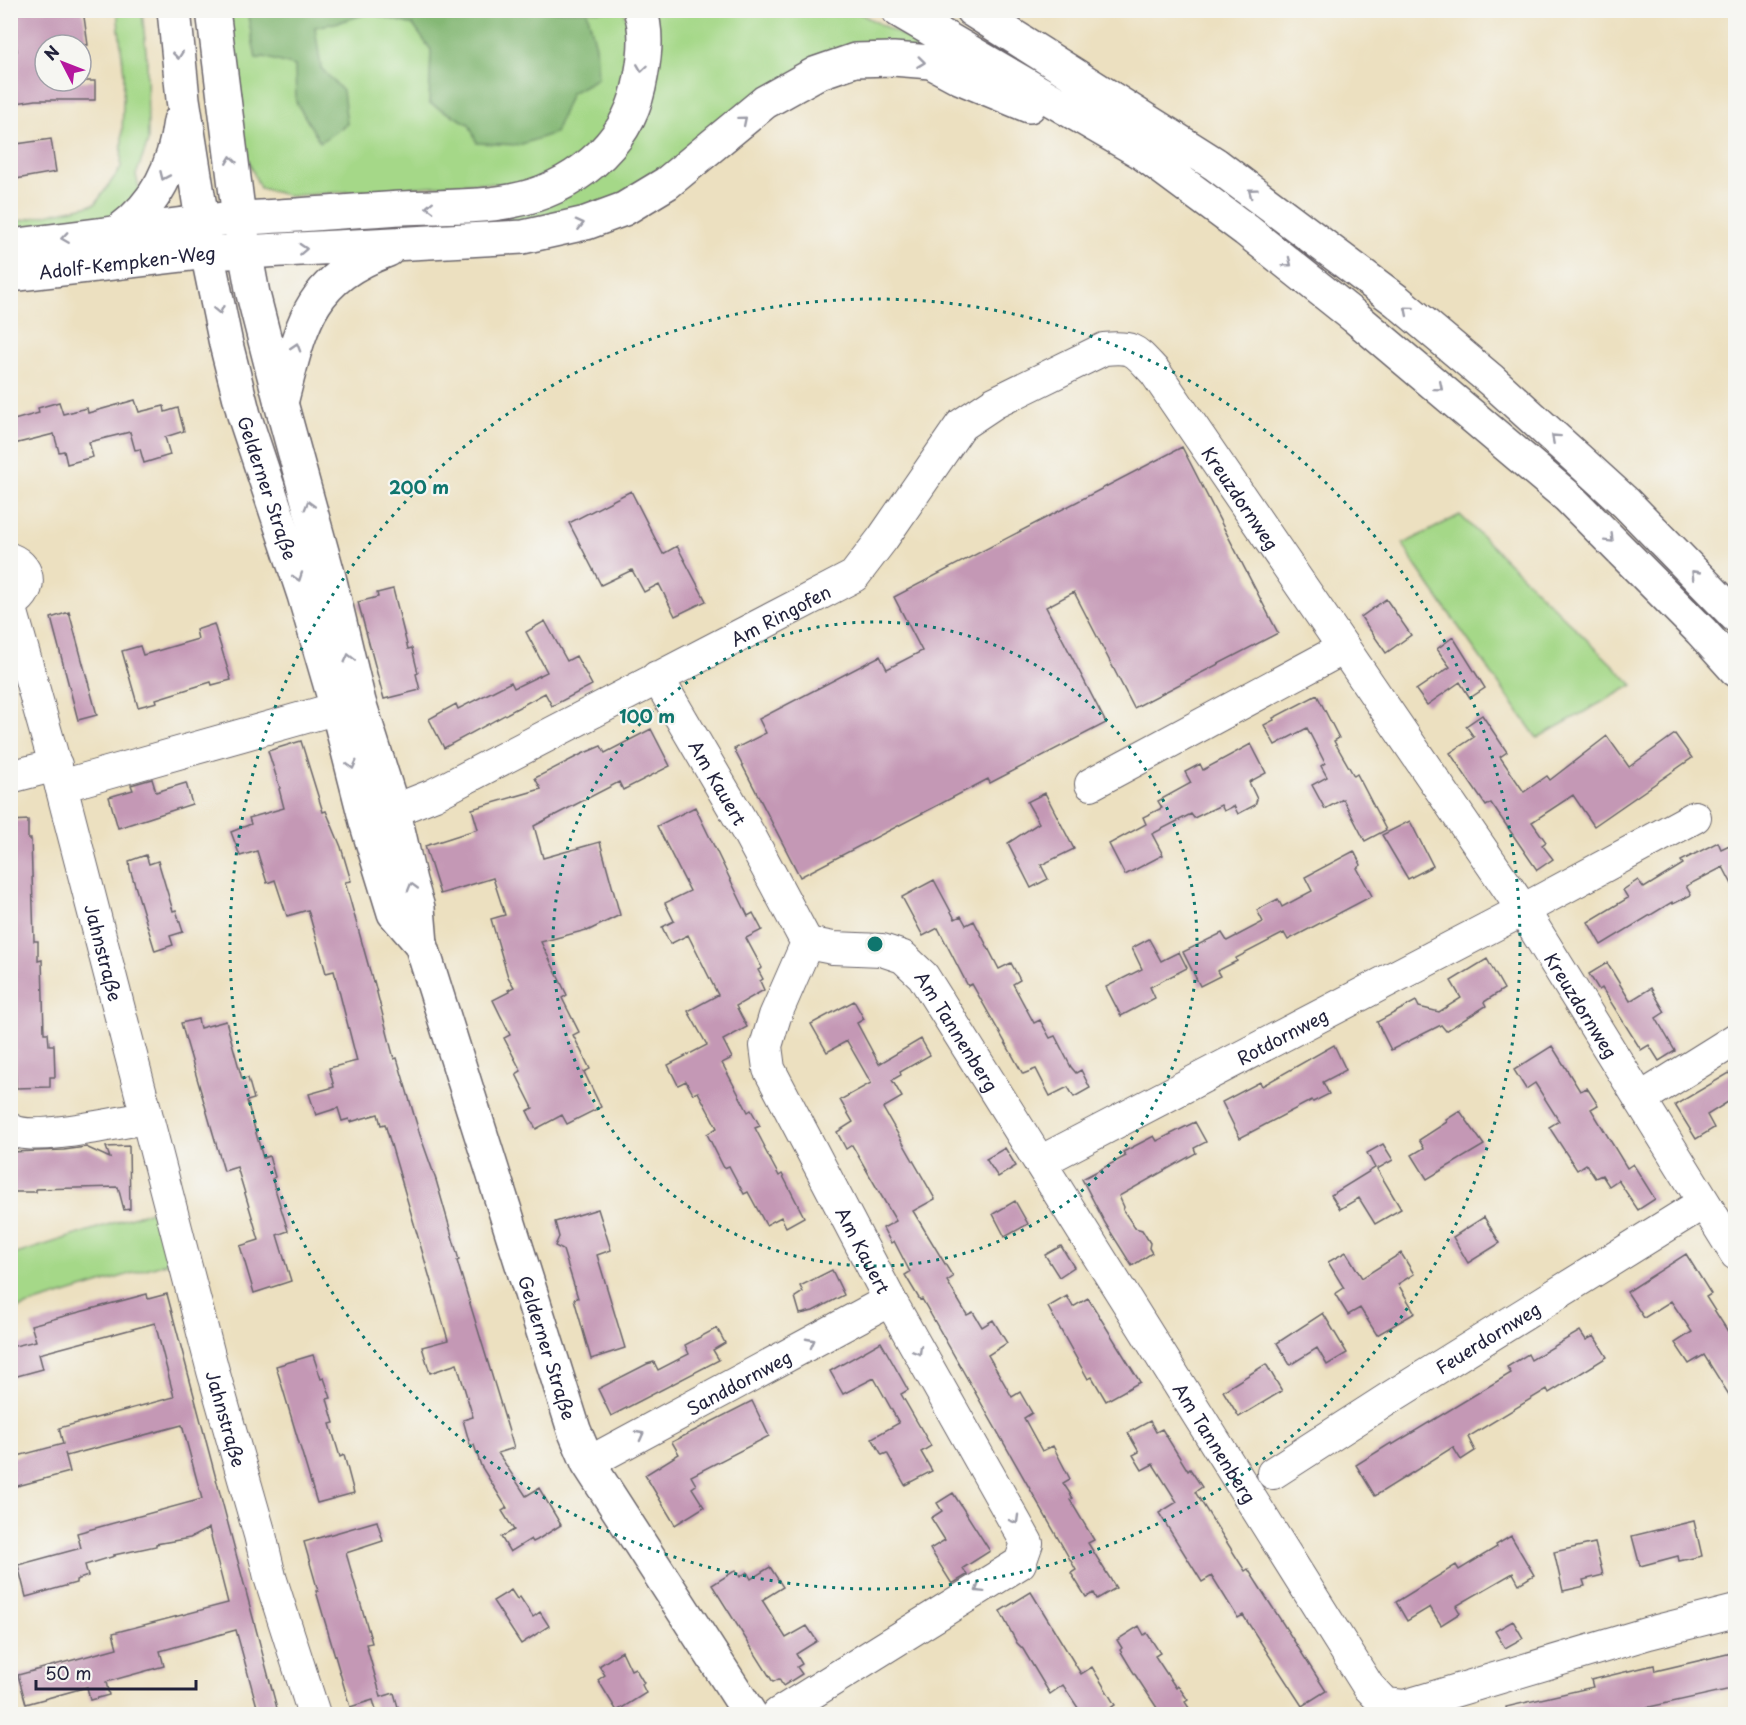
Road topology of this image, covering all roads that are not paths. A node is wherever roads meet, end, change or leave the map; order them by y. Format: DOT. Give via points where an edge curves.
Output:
graph roads {
  1 [pos="174,10"];
  2 [pos="213,10"];
  3 [pos="640,10"];
  4 [pos="898,10"];
  5 [pos="972,10"];
  6 [pos="183,99"];
  7 [pos="1141,152"];
  8 [pos="239,218"];
  9 [pos="202,220"];
  10 [pos="119,231"];
  11 [pos="402,244"];
  12 [pos="10,246"];
  13 [pos="207,252"];
  14 [pos="245,252"];
  15 [pos="10,275"];
  16 [pos="1135,351"];
  17 [pos="281,403"];
  18 [pos="10,559"];
  19 [pos="10,604"];
  20 [pos="1736,616"];
  21 [pos="1344,648"];
  22 [pos="1736,670"];
  23 [pos="657,677"];
  24 [pos="349,705"];
  25 [pos="58,776"];
  26 [pos="10,777"];
  27 [pos="1091,784"];
  28 [pos="380,817"];
  29 [pos="1695,817"];
  30 [pos="1523,910"];
  31 [pos="807,943"];
  32 [pos="1736,1039"];
  33 [pos="1640,1099"];
  34 [pos="146,1118"];
  35 [pos="10,1129"];
  36 [pos="1041,1162"];
  37 [pos="1703,1203"];
  38 [pos="1736,1254"];
  39 [pos="890,1300"];
  40 [pos="588,1463"];
  41 [pos="1274,1473"];
  42 [pos="1736,1611"];
  43 [pos="315,1714"];
  44 [pos="750,1714"];
  45 [pos="778,1714"];
  1 -- 6 [label="main road, Gelderner Straße, one-way"];
  8 -- 2 [label="main road, Gelderner Straße, one-way"];
  3 -- 8 [label="main road, Adolf-Kempken-Weg, one-way" via="645,21 643,65 635,106 602,156 539,195 488,204"];
  4 -- 7 [label="main road"];
  20 -- 5 [label="main road, one-way" via="1626,503 1397,301 1215,164"];
  6 -- 9 [label="main road, Gelderner Straße"];
  6 -- 10 [label="main road, one-way" via="177,147 156,194"];
  11 -- 7 [label="main road, Adolf-Kempken-Weg, one-way" via="523,237 586,223 624,209 667,183 765,102 817,74 855,60 931,62"];
  7 -- 22 [label="main road, one-way" via="1355,316 1568,497"];
  8 -- 9 [label="main road, Adolf-Kempken-Weg"];
  8 -- 14 [label="main road, Gelderner Straße"];
  9 -- 10 [label="main road, Adolf-Kempken-Weg"];
  9 -- 13 [label="main road, Gelderner Straße"];
  10 -- 12 [label="main road, Adolf-Kempken-Weg, one-way"];
  14 -- 11 [label="main road, Adolf-Kempken-Weg, one-way"];
  17 -- 11 [label="main road, one-way" via="308,312 322,292 337,276"];
  13 -- 14 [label="main road, Adolf-Kempken-Weg"];
  13 -- 15 [label="main road, Adolf-Kempken-Weg"];
  13 -- 24 [label="main road, Gelderner Straße, one-way" via="244,415 304,595"];
  14 -- 17 [label="main road, Gelderner Straße"];
  16 -- 21 [label="street, Kreuzdornweg" via="1155,372"];
  16 -- 23 [label="street, Am Ringofen" via="1123,347 1104,349 994,404 961,425 854,576"];
  24 -- 17 [label="main road, Gelderner Straße, one-way" via="330,581"];
  18 -- 19 [label="street, Jahnstraße" via="25,569 28,583 22,597"];
  19 -- 25 [label="street, Jahnstraße"];
  21 -- 27 [label="street"];
  21 -- 30 [label="street, Kreuzdornweg"];
  23 -- 28 [label="street, Am Ringofen" via="433,795"];
  23 -- 31 [label="street, Am Kauert"];
  24 -- 25 [label="street"];
  24 -- 28 [label="main road, Gelderner Straße"];
  25 -- 26 [label="street"];
  25 -- 34 [label="street, Jahnstraße"];
  28 -- 40 [label="main road, Gelderner Straße" via="410,881 422,944 574,1430"];
  29 -- 30 [label="street"];
  30 -- 33 [label="street, Kreuzdornweg"];
  30 -- 36 [label="street, Rotdornweg"];
  31 -- 36 [label="street, Am Tannenberg" via="882,950 903,957 923,975"];
  31 -- 39 [label="street, Am Kauert" via="775,1016 766,1046 769,1069"];
  32 -- 33 [label="street"];
  33 -- 37 [label="street, Kreuzdornweg"];
  34 -- 35 [label="street" via="37,1135"];
  34 -- 43 [label="street, Jahnstraße" via="270,1577"];
  36 -- 42 [label="street, Am Tannenberg" via="1368,1686 1385,1704 1404,1706 1431,1699"];
  37 -- 38 [label="street, Kreuzdornweg"];
  37 -- 41 [label="street, Feuerdornweg"];
  40 -- 39 [label="street, Sanddornweg, one-way"];
  39 -- 45 [label="street, Am Kauert, one-way" via="1027,1543 1025,1554 1020,1563"];
  40 -- 44 [label="main road, Gelderner Straße"];
}
